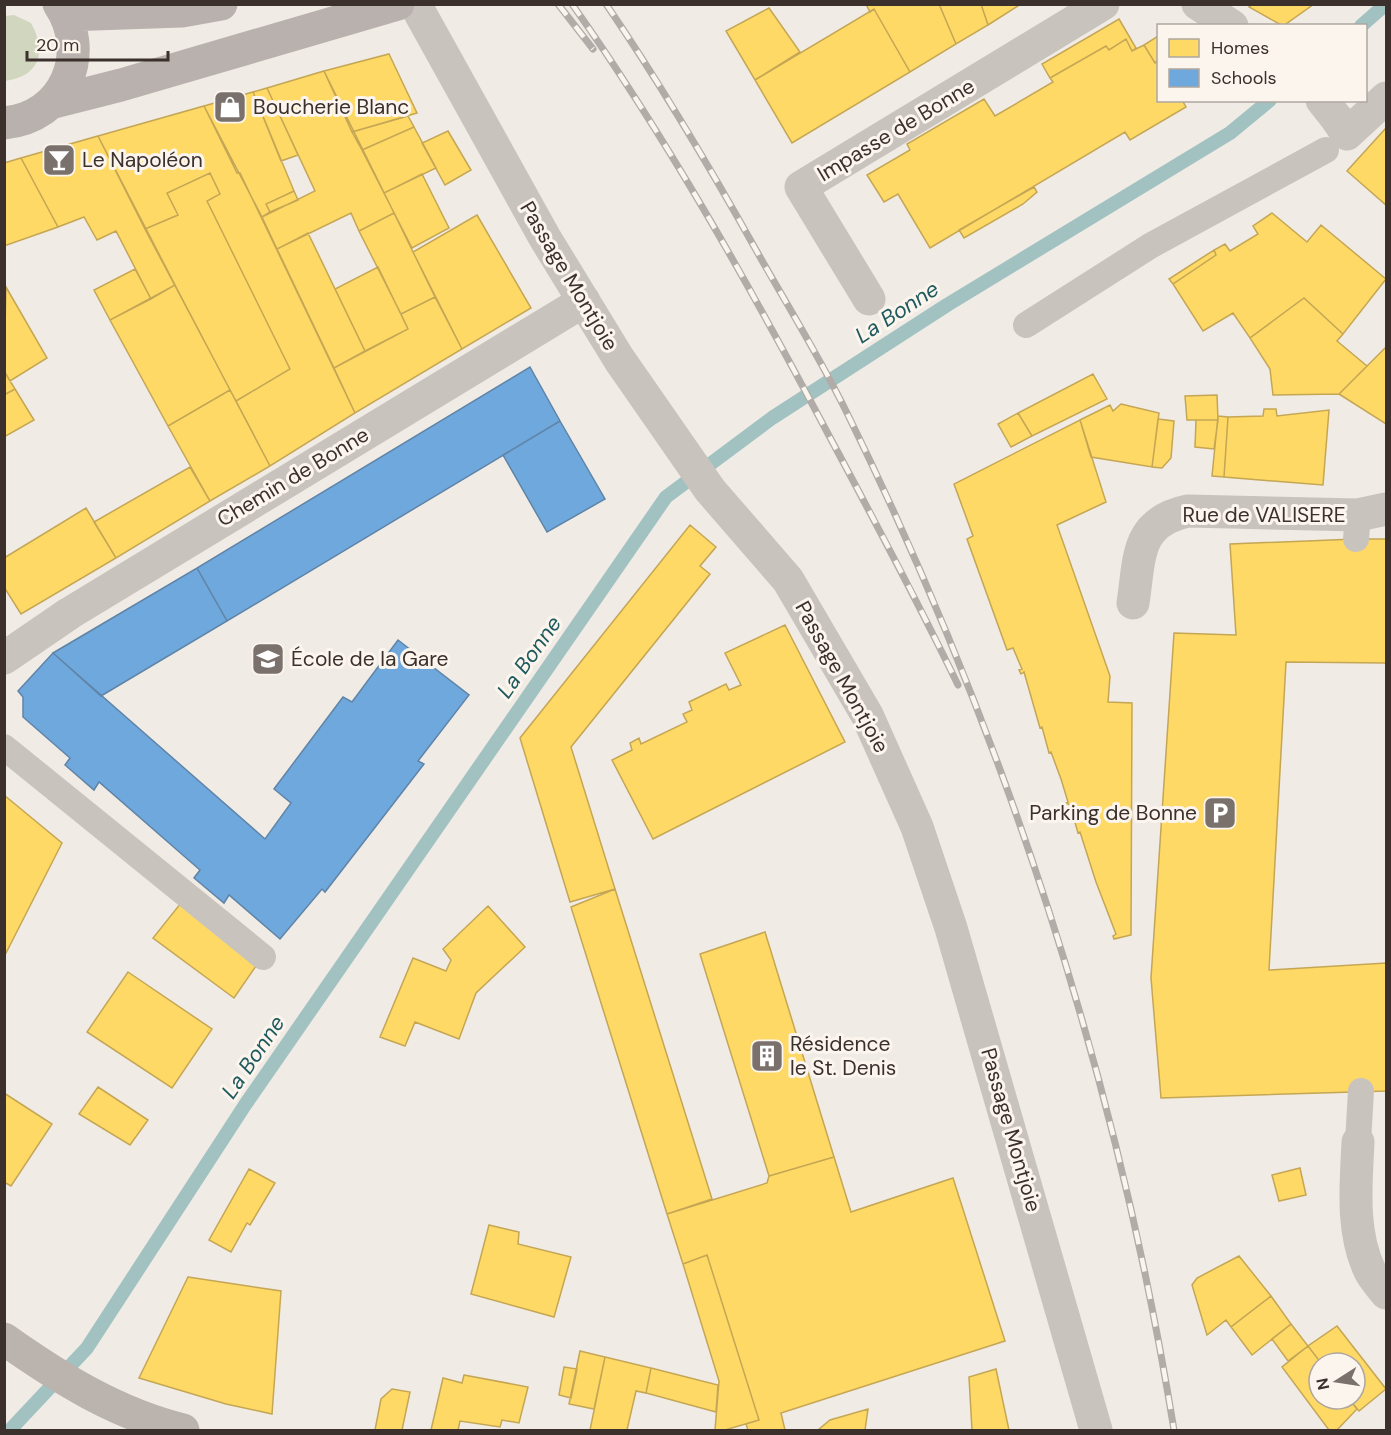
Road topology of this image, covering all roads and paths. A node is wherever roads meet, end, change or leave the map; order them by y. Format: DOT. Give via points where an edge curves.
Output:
graph roads {
  1 [pos="221,4"];
  2 [pos="398,4"];
  3 [pos="415,4"];
  4 [pos="1103,4"];
  5 [pos="1198,4"];
  6 [pos="63,10"];
  7 [pos="1229,24"];
  8 [pos="1386,98"];
  9 [pos="54,102"];
  10 [pos="4,123"];
  11 [pos="1333,126"];
  12 [pos="869,299"];
  13 [pos="584,301"];
  14 [pos="1026,325"];
  15 [pos="1367,521"];
  16 [pos="1133,603"];
  17 [pos="4,658"];
  18 [pos="4,747"];
  19 [pos="263,957"];
  20 [pos="1361,1091"];
  21 [pos="1359,1142"];
  22 [pos="1386,1293"];
  23 [pos="4,1340"];
  24 [pos="183,1431"];
  25 [pos="1096,1431"];
  1 -- 6 [label="main road" via="183,11"];
  2 -- 9 [label="main road"];
  3 -- 13 [label="street, Passage Montjoie"];
  4 -- 12 [label="street, Impasse de Bonne" via="801,187"];
  5 -- 7 [label="street"];
  6 -- 9 [label="main road" via="73,35 74,56 69,77"];
  8 -- 11 [label="street"];
  9 -- 10 [label="main road" via="39,114"];
  11 -- 14 [label="lane"];
  13 -- 17 [label="street, Chemin de Bonne" via="70,613"];
  13 -- 25 [label="street, Passage Montjoie" via="685,457 789,580 867,715 917,827 955,939"];
  15 -- 16 [label="street, Rue de VALISERE" via="1188,511 1168,515 1152,526 1142,544"];
  18 -- 19 [label="lane"];
  20 -- 21 [label="lane"];
  21 -- 22 [label="street" via="1359,1236 1370,1271"];
  23 -- 24 [label="main road" via="77,1388"];
}
